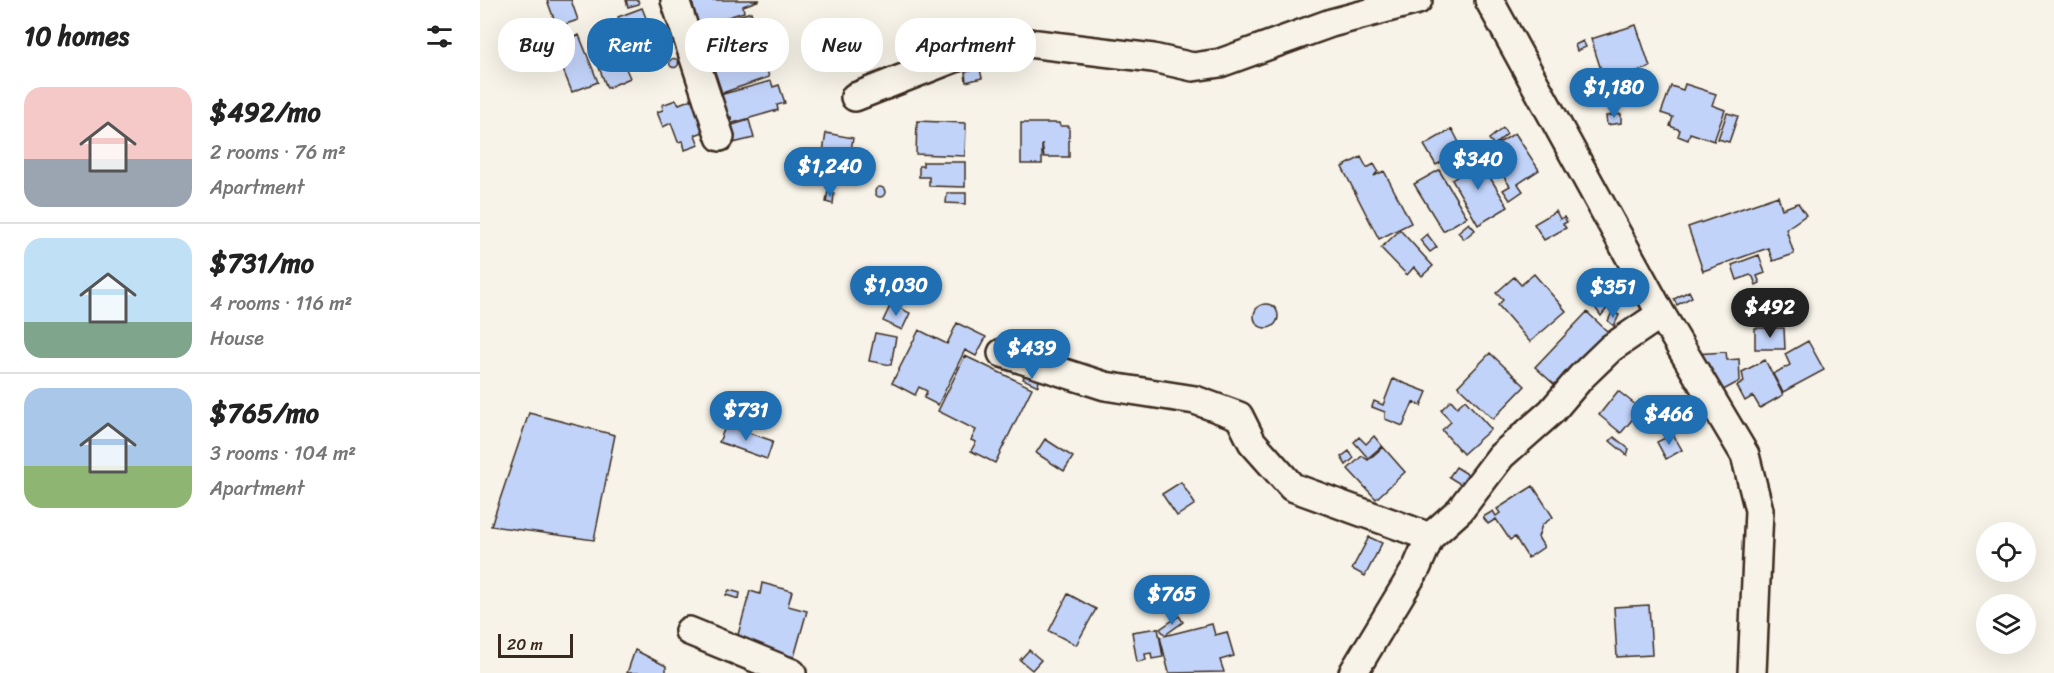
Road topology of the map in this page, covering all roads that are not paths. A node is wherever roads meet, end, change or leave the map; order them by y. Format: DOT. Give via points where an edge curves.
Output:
graph roads {
  1 [pos="675,0"];
  2 [pos="1418,0"];
  3 [pos="1489,0"];
  4 [pos="855,97"];
  5 [pos="720,137"];
  6 [pos="1661,314"];
  7 [pos="1002,353"];
  8 [pos="1430,537"];
  9 [pos="689,631"];
  10 [pos="792,673"];
  11 [pos="1353,673"];
  12 [pos="1752,673"];
  1 -- 5 [label="street"];
  2 -- 4 [label="street" via="1331,23 1220,63 1193,67 1153,58 1020,42 988,45"];
  3 -- 6 [label="street"];
  6 -- 8 [label="street" via="1611,348 1552,411 1501,456 1460,510"];
  6 -- 12 [label="street" via="1745,455 1759,510"];
  7 -- 8 [label="street" via="1105,386 1195,400 1239,416 1252,442 1292,487"];
  8 -- 11 [label="street" via="1418,567"];
  9 -- 10 [label="street"];
}
